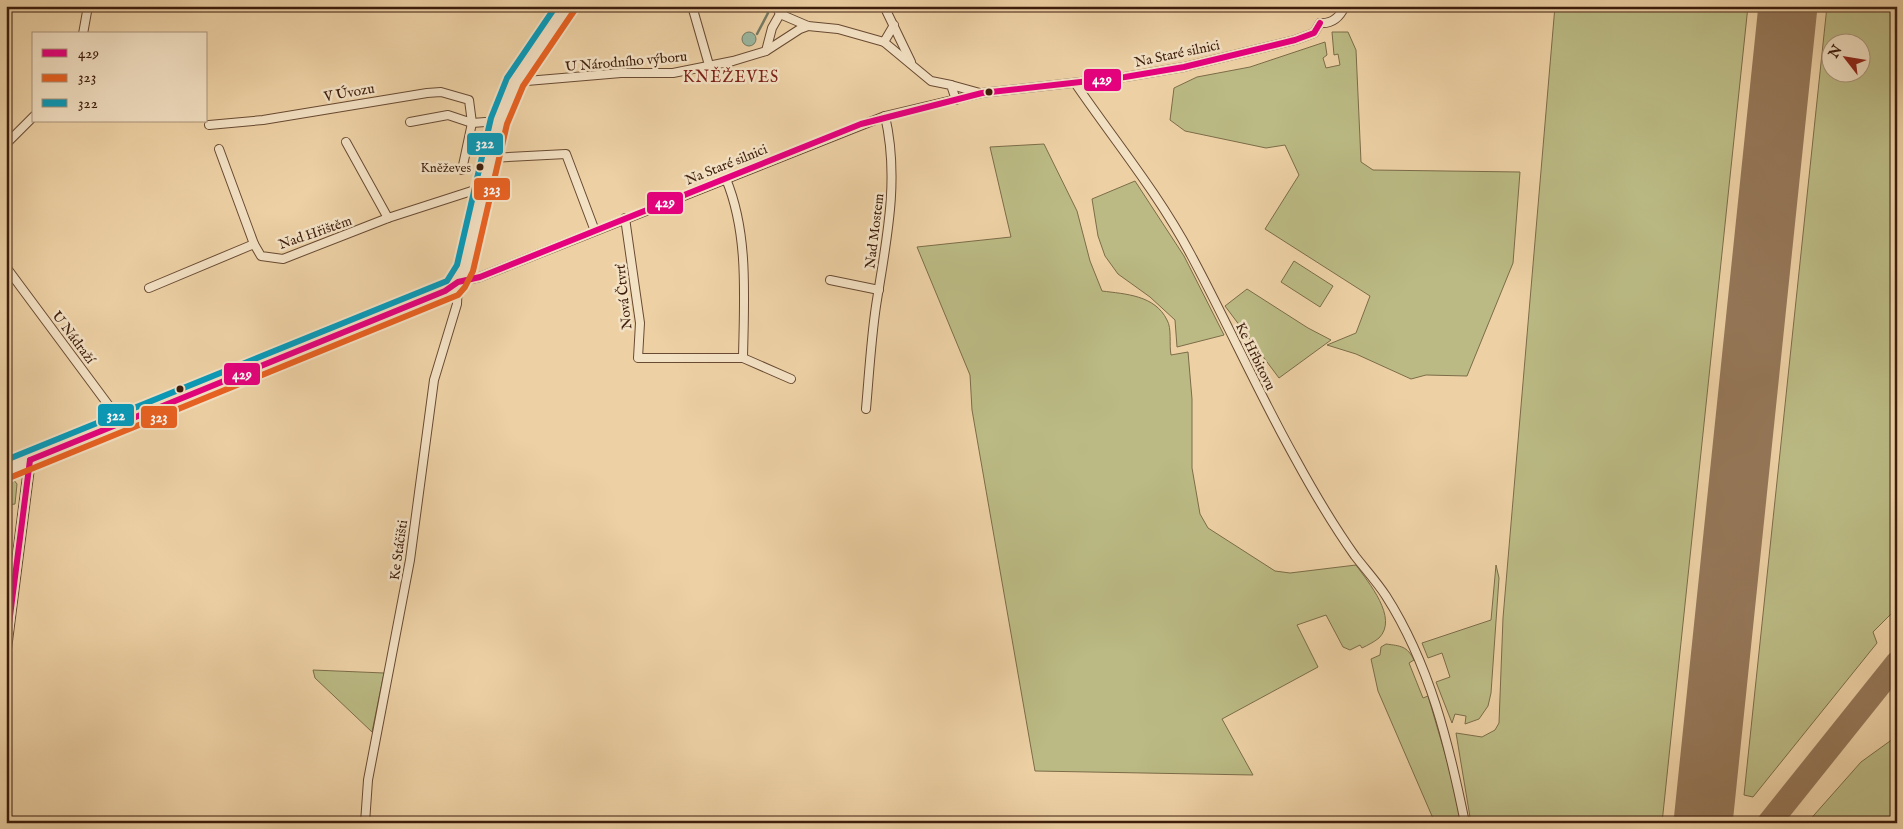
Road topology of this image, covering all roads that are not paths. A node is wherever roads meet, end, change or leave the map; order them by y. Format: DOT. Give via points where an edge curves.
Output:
graph roads {
  1 [pos="88,6"];
  2 [pos="567,6"];
  3 [pos="692,6"];
  4 [pos="776,6"];
  5 [pos="787,6"];
  6 [pos="884,6"];
  7 [pos="1345,6"];
  8 [pos="780,14"];
  9 [pos="894,25"];
  10 [pos="808,26"];
  11 [pos="83,32"];
  12 [pos="884,42"];
  13 [pos="766,51"];
  14 [pos="912,64"];
  15 [pos="709,65"];
  16 [pos="515,82"];
  17 [pos="1075,83"];
  18 [pos="951,85"];
  19 [pos="982,93"];
  20 [pos="956,100"];
  21 [pos="885,116"];
  22 [pos="32,118"];
  23 [pos="499,121"];
  24 [pos="410,122"];
  25 [pos="472,123"];
  26 [pos="209,125"];
  27 [pos="346,142"];
  28 [pos="6,144"];
  29 [pos="218,150"];
  30 [pos="490,158"];
  31 [pos="462,170"];
  32 [pos="726,179"];
  33 [pos="484,187"];
  34 [pos="388,218"];
  35 [pos="625,218"];
  36 [pos="595,231"];
  37 [pos="254,244"];
  38 [pos="6,267"];
  39 [pos="830,280"];
  40 [pos="458,282"];
  41 [pos="149,288"];
  42 [pos="879,290"];
  43 [pos="743,358"];
  44 [pos="791,379"];
  45 [pos="866,409"];
  46 [pos="121,422"];
  47 [pos="30,460"];
  48 [pos="6,470"];
  49 [pos="6,649"];
  50 [pos="365,823"];
  51 [pos="1465,823"];
  1 -- 11 [label="street"];
  2 -- 16 [label="street"];
  3 -- 15 [label="street"];
  4 -- 8 [label="street"];
  5 -- 8 [label="street"];
  6 -- 9 [label="street"];
  7 -- 17 [label="street, Na Staré silnici" via="1339,17 1320,24 1314,33 1286,42 1184,67"];
  8 -- 10 [label="street"];
  8 -- 13 [label="street" via="772,28"];
  9 -- 12 [label="street"];
  9 -- 14 [label="street"];
  10 -- 12 [label="street" via="838,29"];
  10 -- 13 [label="street, U Národního výboru"];
  12 -- 14 [label="street"];
  13 -- 15 [label="street, U Národního výboru"];
  14 -- 18 [label="street" via="931,81"];
  15 -- 16 [label="street, U Národního výboru" via="673,72"];
  16 -- 23 [label="street"];
  17 -- 19 [label="street, Na Staré silnici"];
  17 -- 51 [label="street, Ke Hřbitovu" via="1134,163 1190,253 1306,478 1342,537 1387,597 1412,643 1438,708"];
  18 -- 19 [label="street"];
  18 -- 20 [label="street"];
  19 -- 20 [label="street, Na Staré silnici"];
  20 -- 21 [label="street, Na Staré silnici"];
  21 -- 32 [label="street, Na Staré silnici"];
  21 -- 42 [label="street, Nad Mostem" via="892,197"];
  22 -- 28 [label="street"];
  23 -- 25 [label="street"];
  23 -- 30 [label="street"];
  24 -- 25 [label="street" via="448,115"];
  25 -- 26 [label="street, V Úvozu" via="470,100 441,92 263,120"];
  25 -- 31 [label="street"];
  27 -- 34 [label="street"];
  29 -- 37 [label="street"];
  30 -- 33 [label="street"];
  30 -- 36 [label="street" via="566,154"];
  32 -- 35 [label="street, Na Staré silnici"];
  32 -- 43 [label="street" via="735,203 740,242 744,285"];
  33 -- 34 [label="street, Nad Hřištěm"];
  33 -- 40 [label="street" via="465,268"];
  34 -- 37 [label="street, Nad Hřištěm" via="283,259 261,256"];
  35 -- 36 [label="street, Na Staré silnici"];
  35 -- 43 [label="street, Nová Čtvrť" via="640,323 638,358"];
  36 -- 40 [label="street, Na Staré silnici" via="480,277"];
  37 -- 41 [label="street"];
  38 -- 46 [label="street, U Nádraží"];
  39 -- 42 [label="street, Nad Mostem"];
  40 -- 46 [label="street, Na Staré silnici" via="445,291"];
  40 -- 50 [label="street, Ke Stáčišti" via="457,304 434,380 410,560 368,780"];
  42 -- 45 [label="street, Nad Mostem"];
  43 -- 44 [label="street, Nová Čtvrť"];
  46 -- 47 [label="street, Na Staré silnici"];
  47 -- 48 [label="street, Na Staré silnici"];
  47 -- 49 [label="street"];
}
